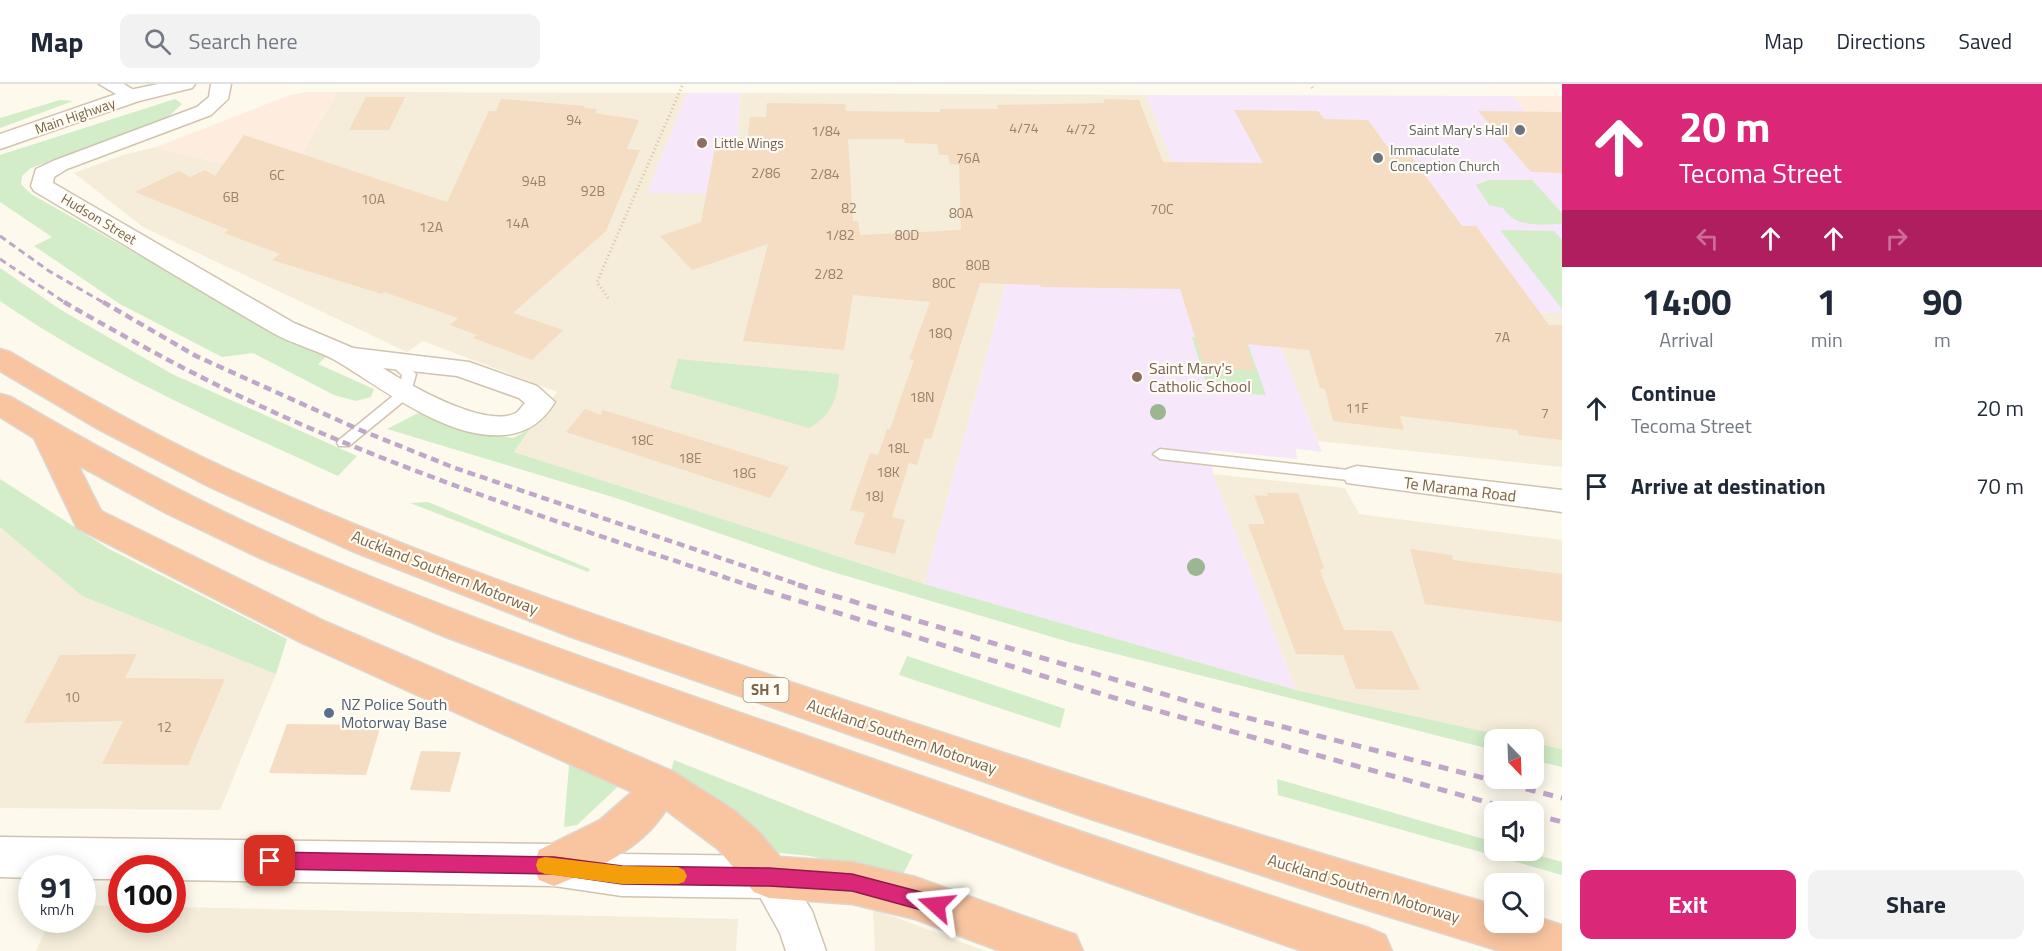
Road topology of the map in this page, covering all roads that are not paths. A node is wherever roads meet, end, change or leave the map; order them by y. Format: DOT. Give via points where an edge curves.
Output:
graph roads {
  1 [pos="95,84"];
  2 [pos="109,84"];
  3 [pos="185,84"];
  4 [pos="221,84"];
  5 [pos="146,90"];
  6 [pos="86,112"];
  7 [pos="0,142"];
  8 [pos="348,356"];
  9 [pos="0,358"];
  10 [pos="395,362"];
  11 [pos="405,393"];
  12 [pos="0,404"];
  13 [pos="48,435"];
  14 [pos="344,443"];
  15 [pos="1160,454"];
  16 [pos="1357,476"];
  17 [pos="1562,501"];
  18 [pos="660,785"];
  19 [pos="3,863"];
  20 [pos="554,865"];
  21 [pos="769,877"];
  22 [pos="1562,947"];
  23 [pos="806,951"];
  24 [pos="1060,951"];
  25 [pos="1369,951"];
  1 -- 6 [label="street" via="96,99"];
  2 -- 5 [label="street"];
  3 -- 5 [label="street, Main Highway"];
  4 -- 8 [label="street, Hudson Street" via="218,99 204,111 60,165 44,174 42,186 285,329"];
  5 -- 6 [label="street, Main Highway"];
  6 -- 7 [label="street, Main Highway"];
  8 -- 10 [label="street, Hudson Street"];
  8 -- 11 [label="street, Hudson Street" via="374,377"];
  9 -- 22 [label="highway, Auckland Southern Motorway / SH 1" via="83,409 221,479 388,551 606,635 1379,894"];
  10 -- 11 [label="lane" via="409,374"];
  10 -- 11 [label="street, Hudson Street" via="460,368 528,392 541,402 523,420 491,426 461,419"];
  11 -- 14 [label="lane"];
  12 -- 13 [label="highway"];
  13 -- 18 [label="highway" via="89,519 313,632"];
  13 -- 25 [label="highway" via="140,486 411,609 860,773"];
  15 -- 16 [label="lane"];
  16 -- 17 [label="street, Te Marama Road"];
  18 -- 20 [label="highway" via="635,821 589,850"];
  18 -- 21 [label="highway" via="713,817 749,849"];
  19 -- 20 [label="street"];
  20 -- 21 [label="street" via="622,875"];
  21 -- 23 [label="street" via="798,924"];
  21 -- 24 [label="highway" via="852,883 915,898"];
}
